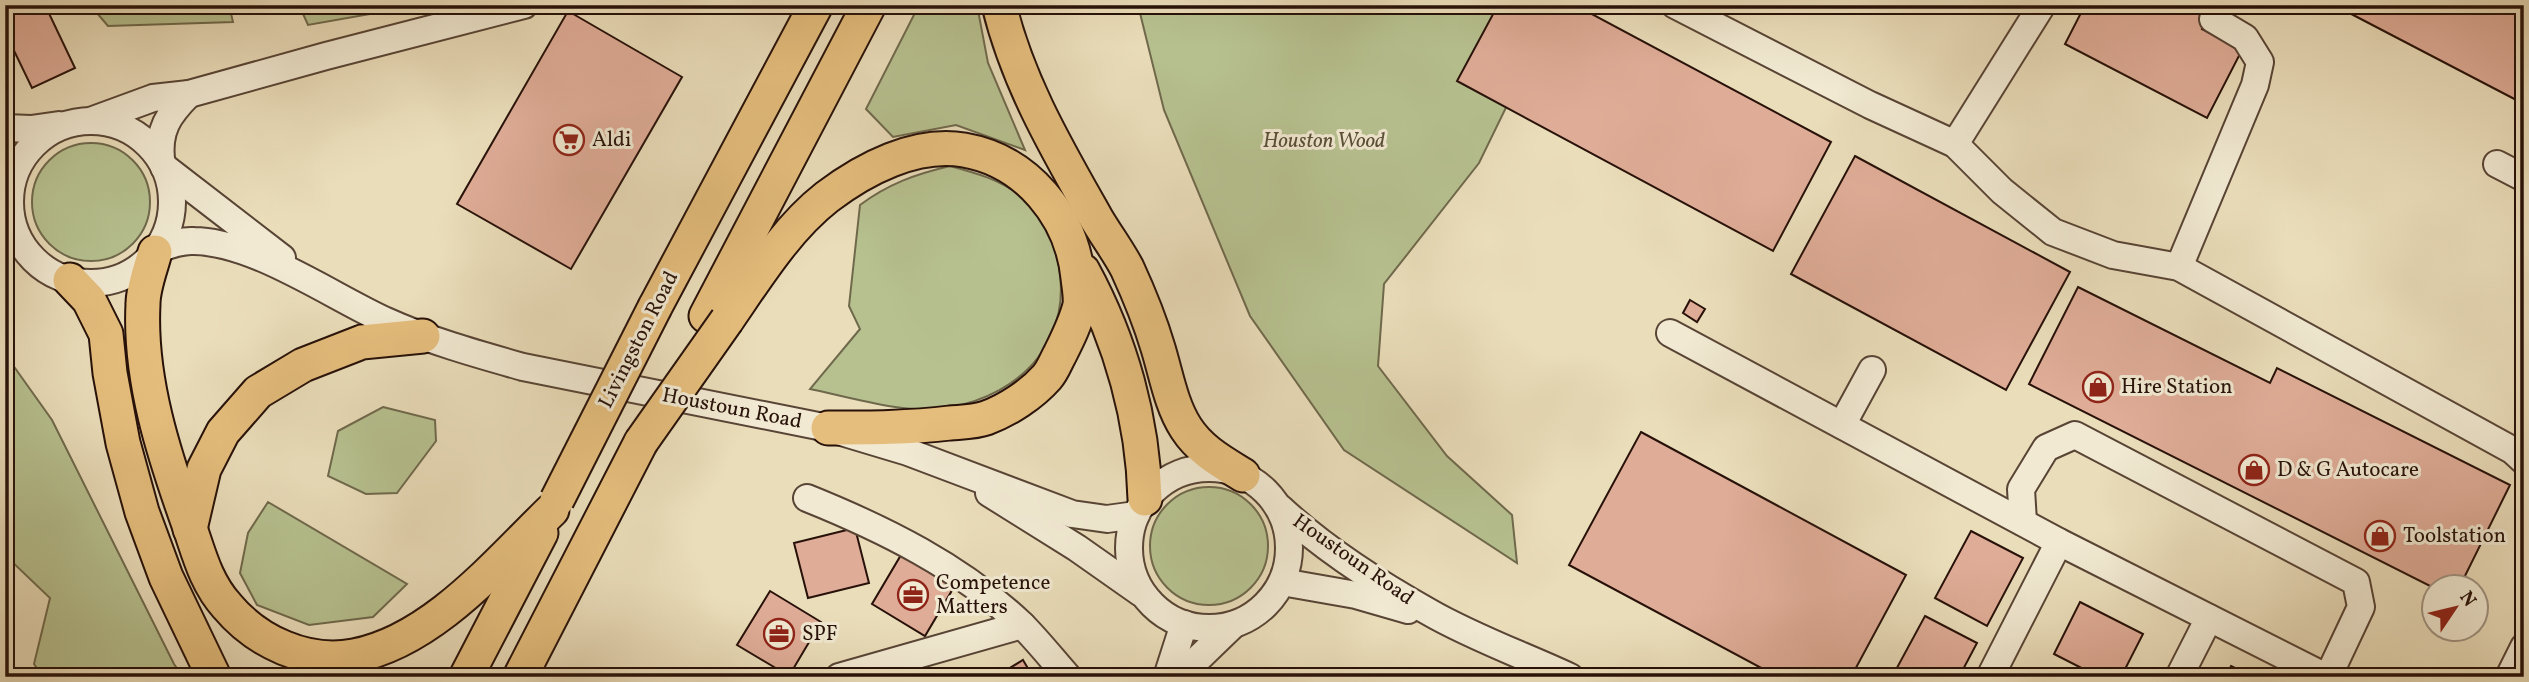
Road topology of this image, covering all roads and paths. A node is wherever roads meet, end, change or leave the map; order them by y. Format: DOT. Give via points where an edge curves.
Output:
graph roads {
  1 [pos="524,5"];
  2 [pos="816,5"];
  3 [pos="869,5"];
  4 [pos="999,5"];
  5 [pos="1675,5"];
  6 [pos="2042,5"];
  7 [pos="2213,19"];
  8 [pos="189,94"];
  9 [pos="80,122"];
  10 [pos="5,128"];
  11 [pos="1955,144"];
  12 [pos="163,164"];
  13 [pos="2497,164"];
  14 [pos="2524,178"];
  15 [pos="5,216"];
  16 [pos="19,239"];
  17 [pos="156,250"];
  18 [pos="1076,258"];
  19 [pos="2179,267"];
  20 [pos="70,280"];
  21 [pos="307,280"];
  22 [pos="716,318"];
  23 [pos="1670,333"];
  24 [pos="423,336"];
  25 [pos="1872,370"];
  26 [pos="1842,425"];
  27 [pos="828,428"];
  28 [pos="2524,461"];
  29 [pos="960,472"];
  30 [pos="1244,475"];
  31 [pos="807,498"];
  32 [pos="1277,504"];
  33 [pos="555,505"];
  34 [pos="1140,507"];
  35 [pos="2022,522"];
  36 [pos="190,529"];
  37 [pos="2059,541"];
  38 [pos="1282,582"];
  39 [pos="1145,596"];
  40 [pos="1431,614"];
  41 [pos="2209,618"];
  42 [pos="1184,624"];
  43 [pos="1022,625"];
  44 [pos="1233,625"];
  45 [pos="2524,647"];
  46 [pos="1997,675"];
  47 [pos="214,677"];
  48 [pos="466,677"];
  49 [pos="520,677"];
  50 [pos="839,677"];
  51 [pos="1068,677"];
  52 [pos="1167,677"];
  53 [pos="1179,677"];
  54 [pos="1570,677"];
  55 [pos="2179,677"];
  56 [pos="2327,677"];
  57 [pos="2509,677"];
  1 -- 8 [label="street"];
  2 -- 33 [label="main road, Livingston Road, bridge"];
  3 -- 22 [label="main road"];
  4 -- 30 [label="main road" via="1007,39 1041,119 1143,305 1185,428 1206,452"];
  5 -- 11 [label="street"];
  6 -- 11 [label="street"];
  7 -- 19 [label="street" via="2245,38 2260,62 2255,85"];
  8 -- 9 [label="street" via="153,98"];
  8 -- 12 [label="street" via="165,124 159,143"];
  9 -- 10 [label="street"];
  9 -- 12 [label="street" via="118,125 143,139"];
  9 -- 16 [label="street" via="47,134 16,170 10,193"];
  11 -- 19 [label="street" via="2002,191 2053,232 2113,255"];
  12 -- 17 [label="street" via="172,209"];
  12 -- 21 [label="street, Houstoun Road"];
  13 -- 14 [label="street"];
  15 -- 16 [label="street"];
  16 -- 20 [label="street" via="49,271"];
  17 -- 20 [label="street" via="138,268 117,279"];
  17 -- 21 [label="street, Houstoun Road" via="194,241 238,248"];
  17 -- 36 [label="main road" via="143,300 143,341 159,434"];
  18 -- 22 [label="main road" via="1052,207 1017,171 964,150 933,149 875,167 825,199"];
  18 -- 27 [label="main road" via="1080,303 1070,335 1048,376 1019,401 985,419 910,428"];
  18 -- 34 [label="main road" via="1120,354 1140,432"];
  19 -- 28 [label="street" via="2512,450"];
  20 -- 47 [label="main road" via="89,300 106,334 123,443 142,512 166,577"];
  21 -- 24 [label="street, Houstoun Road"];
  22 -- 49 [label="main road, bridge" via="641,442"];
  23 -- 26 [label="street"];
  24 -- 27 [label="street, Houstoun Road" via="523,367"];
  24 -- 36 [label="main road" via="362,342 303,365 258,391 223,432 204,469"];
  25 -- 26 [label="street"];
  26 -- 35 [label="street"];
  27 -- 29 [label="street, Houstoun Road"];
  29 -- 34 [label="street, Houstoun Road" via="1072,514 1107,519"];
  29 -- 39 [label="street, Houstoun Road"];
  30 -- 32 [label="street"];
  30 -- 34 [label="street" via="1223,468 1180,473 1161,484"];
  31 -- 43 [label="street" via="910,545 966,579"];
  32 -- 38 [label="street" via="1290,542"];
  32 -- 40 [label="street, Houstoun Road" via="1363,572"];
  33 -- 36 [label="main road" via="447,610 381,648 332,658 272,643 248,628 206,577"];
  33 -- 48 [label="main road, Livingston Road"];
  34 -- 39 [label="street" via="1130,536 1129,557"];
  35 -- 37 [label="street"];
  35 -- 56 [label="street" via="2021,489 2046,447 2075,435 2356,582 2361,607"];
  37 -- 41 [label="street"];
  37 -- 46 [label="street"];
  38 -- 40 [label="street, Houstoun Road" via="1356,594"];
  38 -- 44 [label="street" via="1262,608"];
  39 -- 42 [label="street" via="1162,613"];
  40 -- 54 [label="street, Houstoun Road"];
  41 -- 55 [label="street"];
  41 -- 56 [label="street"];
  42 -- 44 [label="street" via="1200,628"];
  42 -- 52 [label="street"];
  43 -- 50 [label="street"];
  43 -- 51 [label="street"];
  44 -- 53 [label="street"];
  45 -- 57 [label="street"];
}
